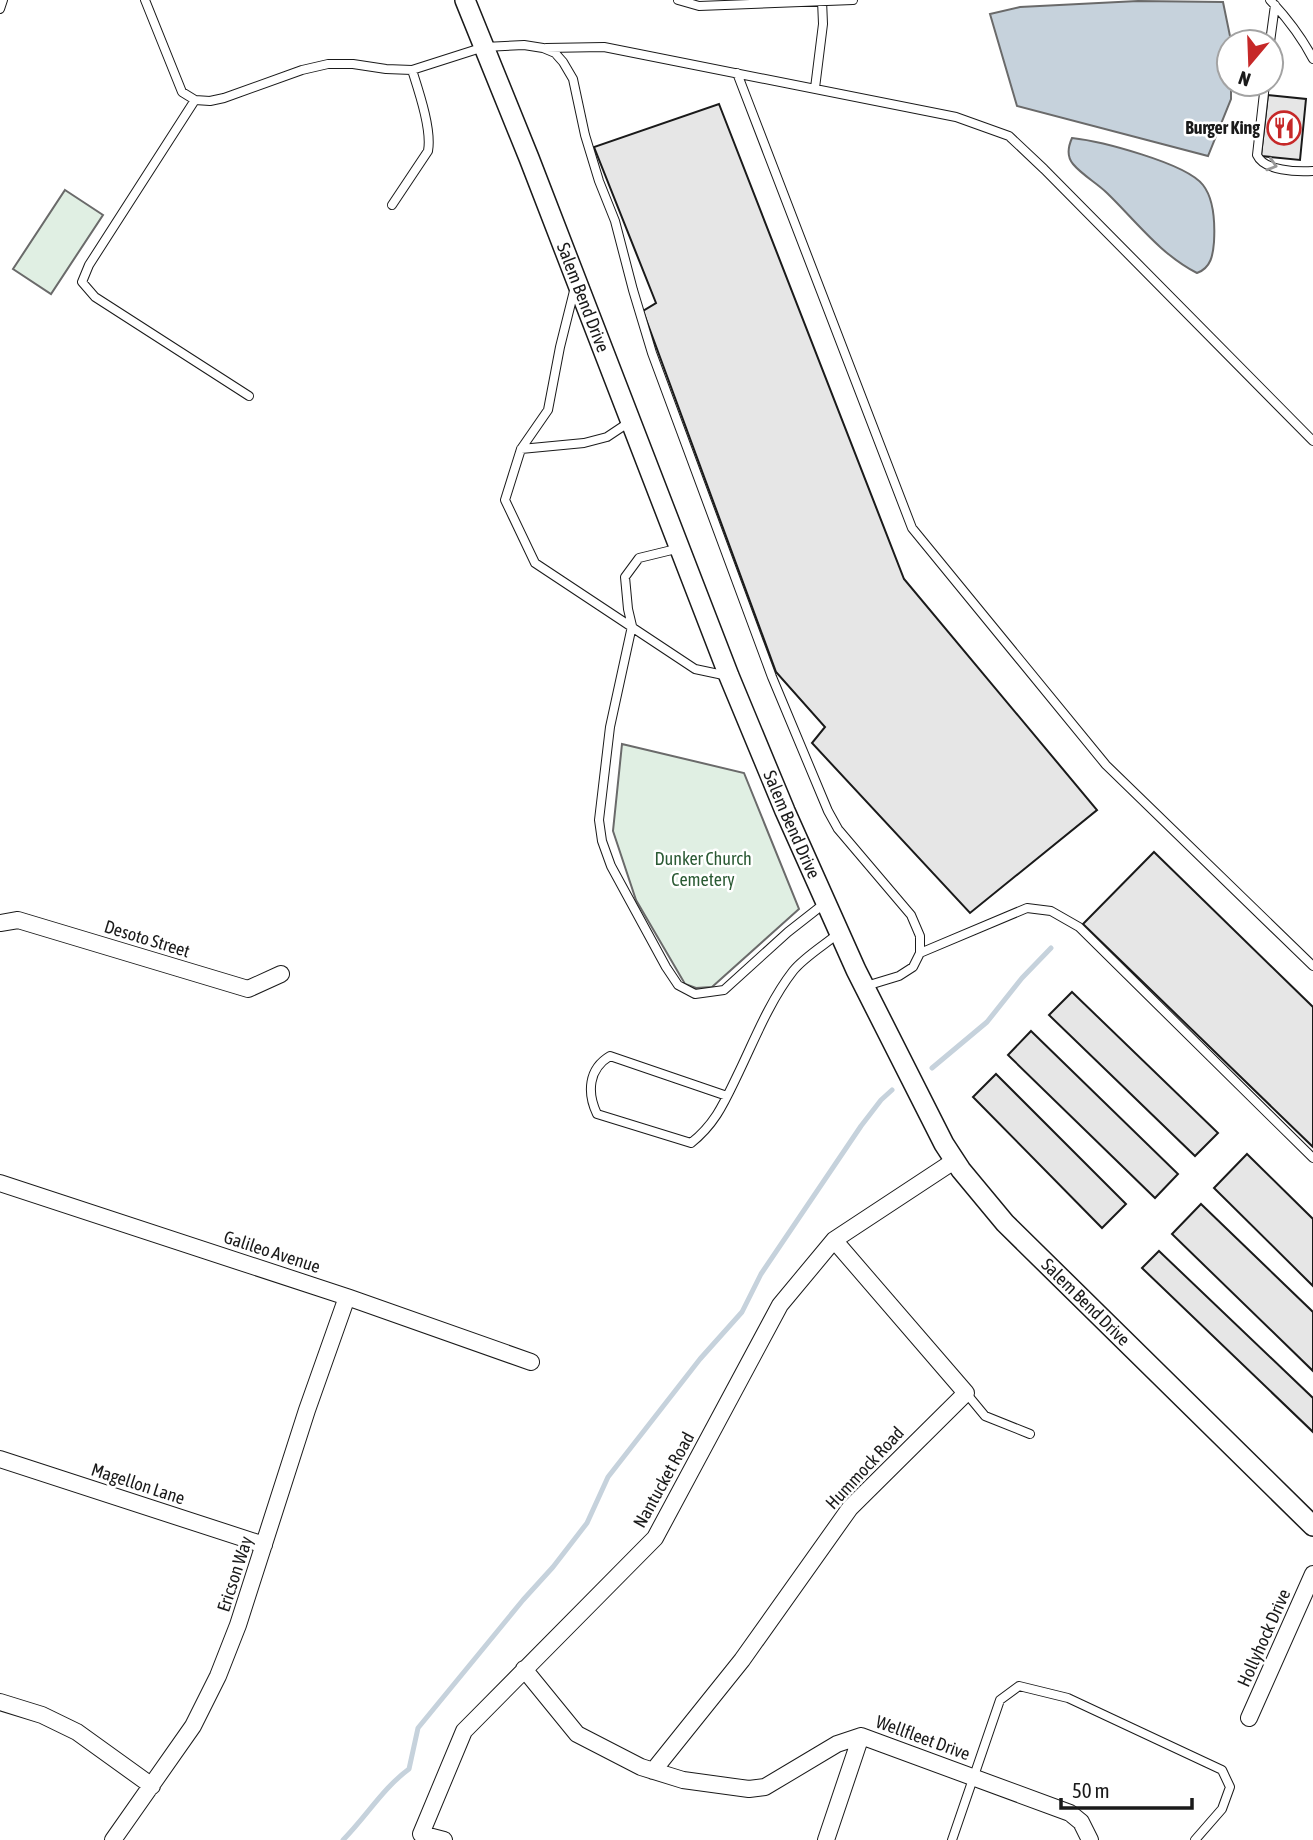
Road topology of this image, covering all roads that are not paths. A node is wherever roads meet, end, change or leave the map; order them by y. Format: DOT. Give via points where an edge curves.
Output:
graph roads {
  1 [pos="3,0"];
  2 [pos="145,0"];
  3 [pos="465,0"];
  4 [pos="678,0"];
  5 [pos="853,0"];
  6 [pos="822,1"];
  7 [pos="1273,2"];
  8 [pos="0,9"];
  9 [pos="1271,28"];
  10 [pos="484,47"];
  11 [pos="543,48"];
  12 [pos="1313,59"];
  13 [pos="412,71"];
  14 [pos="737,73"];
  15 [pos="815,88"];
  16 [pos="1263,98"];
  17 [pos="195,100"];
  18 [pos="1313,171"];
  19 [pos="392,205"];
  20 [pos="577,281"];
  21 [pos="249,396"];
  22 [pos="632,421"];
  23 [pos="1313,441"];
  24 [pos="521,449"];
  25 [pos="680,548"];
  26 [pos="632,626"];
  27 [pos="729,676"];
  28 [pos="827,902"];
  29 [pos="0,923"];
  30 [pos="840,932"];
  31 [pos="920,953"];
  32 [pos="1313,967"];
  33 [pos="281,974"];
  34 [pos="864,987"];
  35 [pos="727,1096"];
  36 [pos="1313,1158"];
  37 [pos="954,1161"];
  38 [pos="0,1183"];
  39 [pos="834,1240"];
  40 [pos="346,1297"];
  41 [pos="531,1362"];
  42 [pos="966,1393"];
  43 [pos="1030,1434"];
  44 [pos="0,1458"];
  45 [pos="1313,1526"];
  46 [pos="264,1545"];
  47 [pos="1313,1574"];
  48 [pos="524,1669"];
  49 [pos="0,1702"];
  50 [pos="1249,1718"];
  51 [pos="861,1737"];
  52 [pos="653,1771"];
  53 [pos="974,1777"];
  54 [pos="152,1786"];
  55 [pos="113,1840"];
  56 [pos="444,1840"];
  57 [pos="826,1840"];
  58 [pos="952,1840"];
  59 [pos="1090,1840"];
  60 [pos="1195,1840"];
  1 -- 8 [label="lane"];
  2 -- 17 [label="lane" via="182,92"];
  3 -- 10 [label="street, Salem Bend Drive"];
  4 -- 6 [label="lane" via="699,6"];
  5 -- 6 [label="lane"];
  6 -- 15 [label="lane"];
  7 -- 9 [label="lane"];
  7 -- 12 [label="lane"];
  10 -- 11 [label="lane"];
  10 -- 13 [label="lane"];
  10 -- 20 [label="street, Salem Bend Drive"];
  11 -- 14 [label="lane" via="604,47"];
  11 -- 31 [label="lane" via="555,53 573,79 585,135 652,353 828,811 911,915 920,936"];
  13 -- 17 [label="lane" via="328,64 225,98"];
  13 -- 19 [label="lane" via="430,142"];
  14 -- 15 [label="lane"];
  14 -- 32 [label="lane" via="912,528 1106,765"];
  15 -- 23 [label="lane" via="956,117 1009,136"];
  16 -- 18 [label="lane, one-way" via="1260,162"];
  17 -- 21 [label="lane" via="82,282 95,297"];
  20 -- 22 [label="street, Salem Bend Drive"];
  20 -- 24 [label="lane" via="548,410"];
  22 -- 24 [label="lane" via="607,437 584,443"];
  22 -- 25 [label="street, Salem Bend Drive"];
  24 -- 26 [label="lane" via="505,500 535,563"];
  25 -- 26 [label="lane" via="639,558 625,576"];
  25 -- 27 [label="street, Salem Bend Drive"];
  26 -- 27 [label="lane" via="695,669"];
  26 -- 28 [label="lane" via="610,727 599,820 611,866 678,985 695,994 724,990"];
  27 -- 28 [label="street, Salem Bend Drive"];
  28 -- 30 [label="street, Salem Bend Drive"];
  29 -- 33 [label="street, Desoto Street" via="18,920 248,989"];
  30 -- 34 [label="street, Salem Bend Drive"];
  30 -- 35 [label="lane" via="794,969"];
  31 -- 34 [label="lane" via="914,967"];
  31 -- 36 [label="lane" via="1027,908 1051,911 1079,927"];
  34 -- 37 [label="street, Salem Bend Drive"];
  35 -- 35 [label="lane" via="706,1131 691,1143 597,1114 590,1090 600,1062 610,1056"];
  37 -- 39 [label="street, Nantucket Road"];
  37 -- 45 [label="street, Salem Bend Drive" via="1059,1278"];
  38 -- 40 [label="street, Galileo Avenue"];
  39 -- 42 [label="street"];
  39 -- 48 [label="street, Nantucket Road" via="780,1305 655,1538"];
  40 -- 41 [label="street, Galileo Avenue"];
  40 -- 46 [label="street, Ericson Way"];
  42 -- 43 [label="lane" via="985,1416"];
  42 -- 52 [label="street, Hummock Road" via="850,1508 742,1660"];
  44 -- 46 [label="street, Magellon Lane"];
  46 -- 54 [label="street, Ericson Way" via="218,1676 193,1726"];
  47 -- 50 [label="street, Hollyhock Drive"];
  48 -- 52 [label="street, Wellfleet Drive" via="577,1734"];
  48 -- 56 [label="street, Nantucket Road" via="464,1731 421,1834"];
  49 -- 54 [label="street" via="77,1732"];
  51 -- 52 [label="street, Wellfleet Drive" via="837,1744 765,1787 722,1786"];
  51 -- 53 [label="street, Wellfleet Drive"];
  51 -- 57 [label="street"];
  53 -- 58 [label="lane"];
  53 -- 59 [label="street, Wellfleet Drive" via="1070,1813"];
  53 -- 60 [label="lane" via="1000,1700 1019,1686 1068,1698 1222,1770 1230,1787 1222,1809"];
  54 -- 55 [label="street, Ericson Way"];
}
